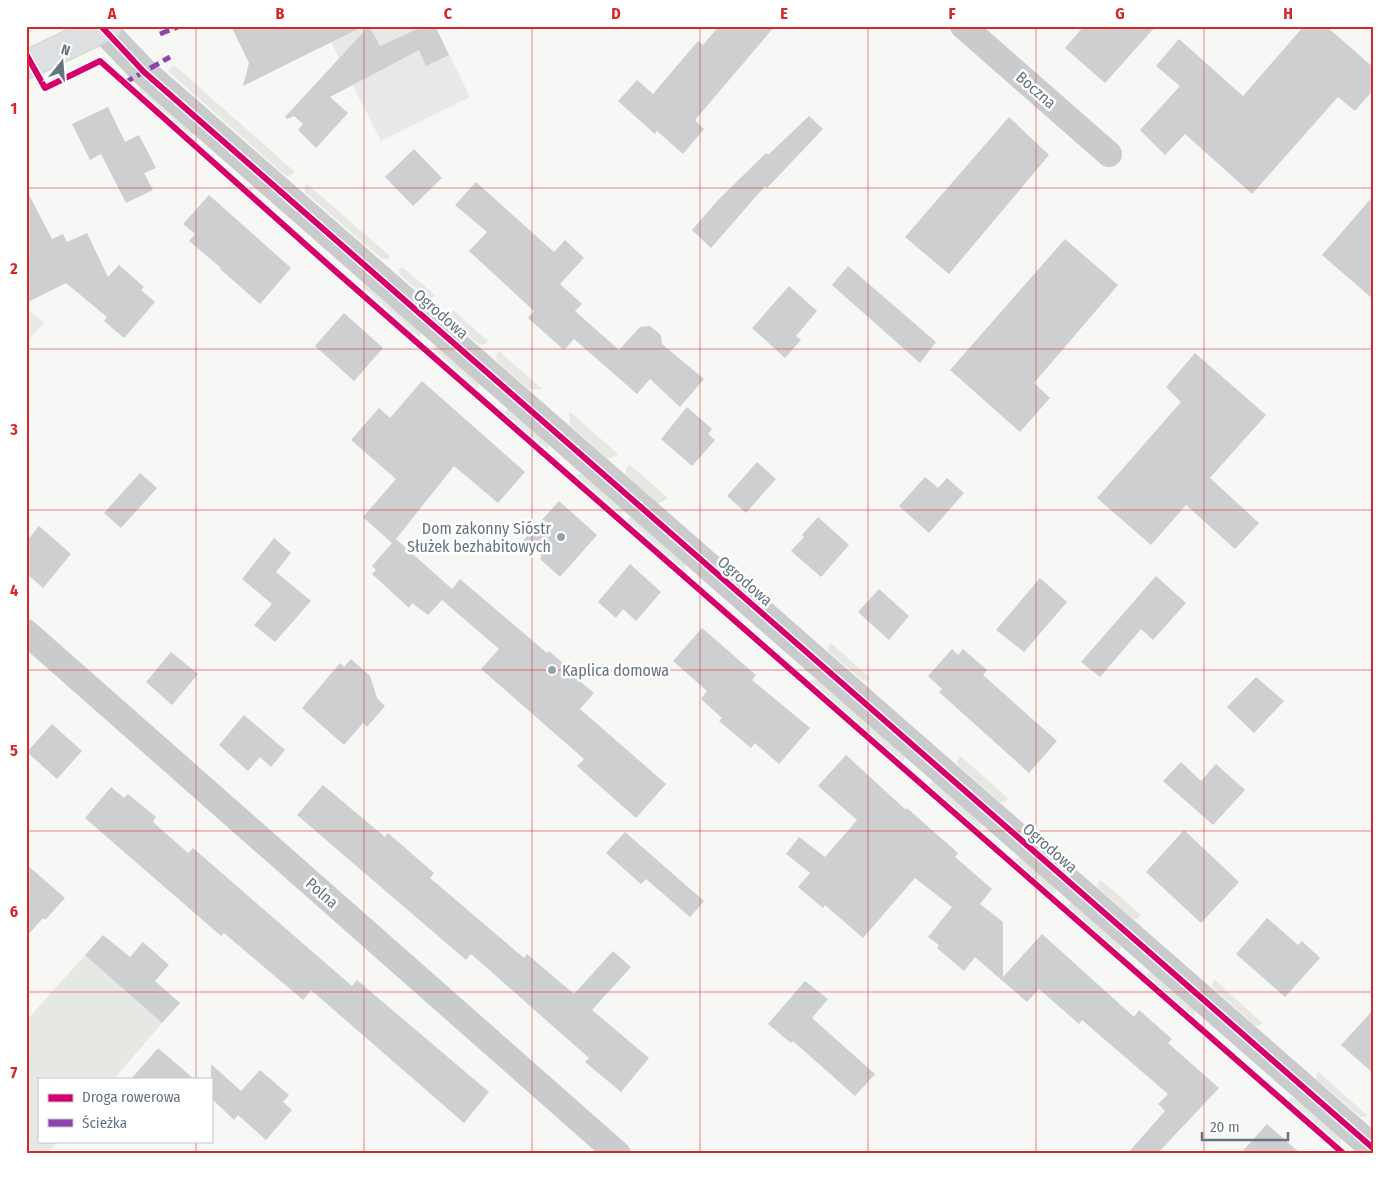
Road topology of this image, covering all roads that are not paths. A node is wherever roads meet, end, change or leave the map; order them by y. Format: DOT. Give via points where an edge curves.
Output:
graph roads {
  1 [pos="963,26"];
  2 [pos="104,27"];
  3 [pos="26,65"];
  4 [pos="1109,154"];
  5 [pos="26,632"];
  6 [pos="1374,1149"];
  7 [pos="618,1154"];
  1 -- 4 [label="street, Boczna"];
  2 -- 3 [label="main road"];
  2 -- 6 [label="street, Ogrodowa" via="159,85"];
  5 -- 7 [label="street, Polna"];
}
